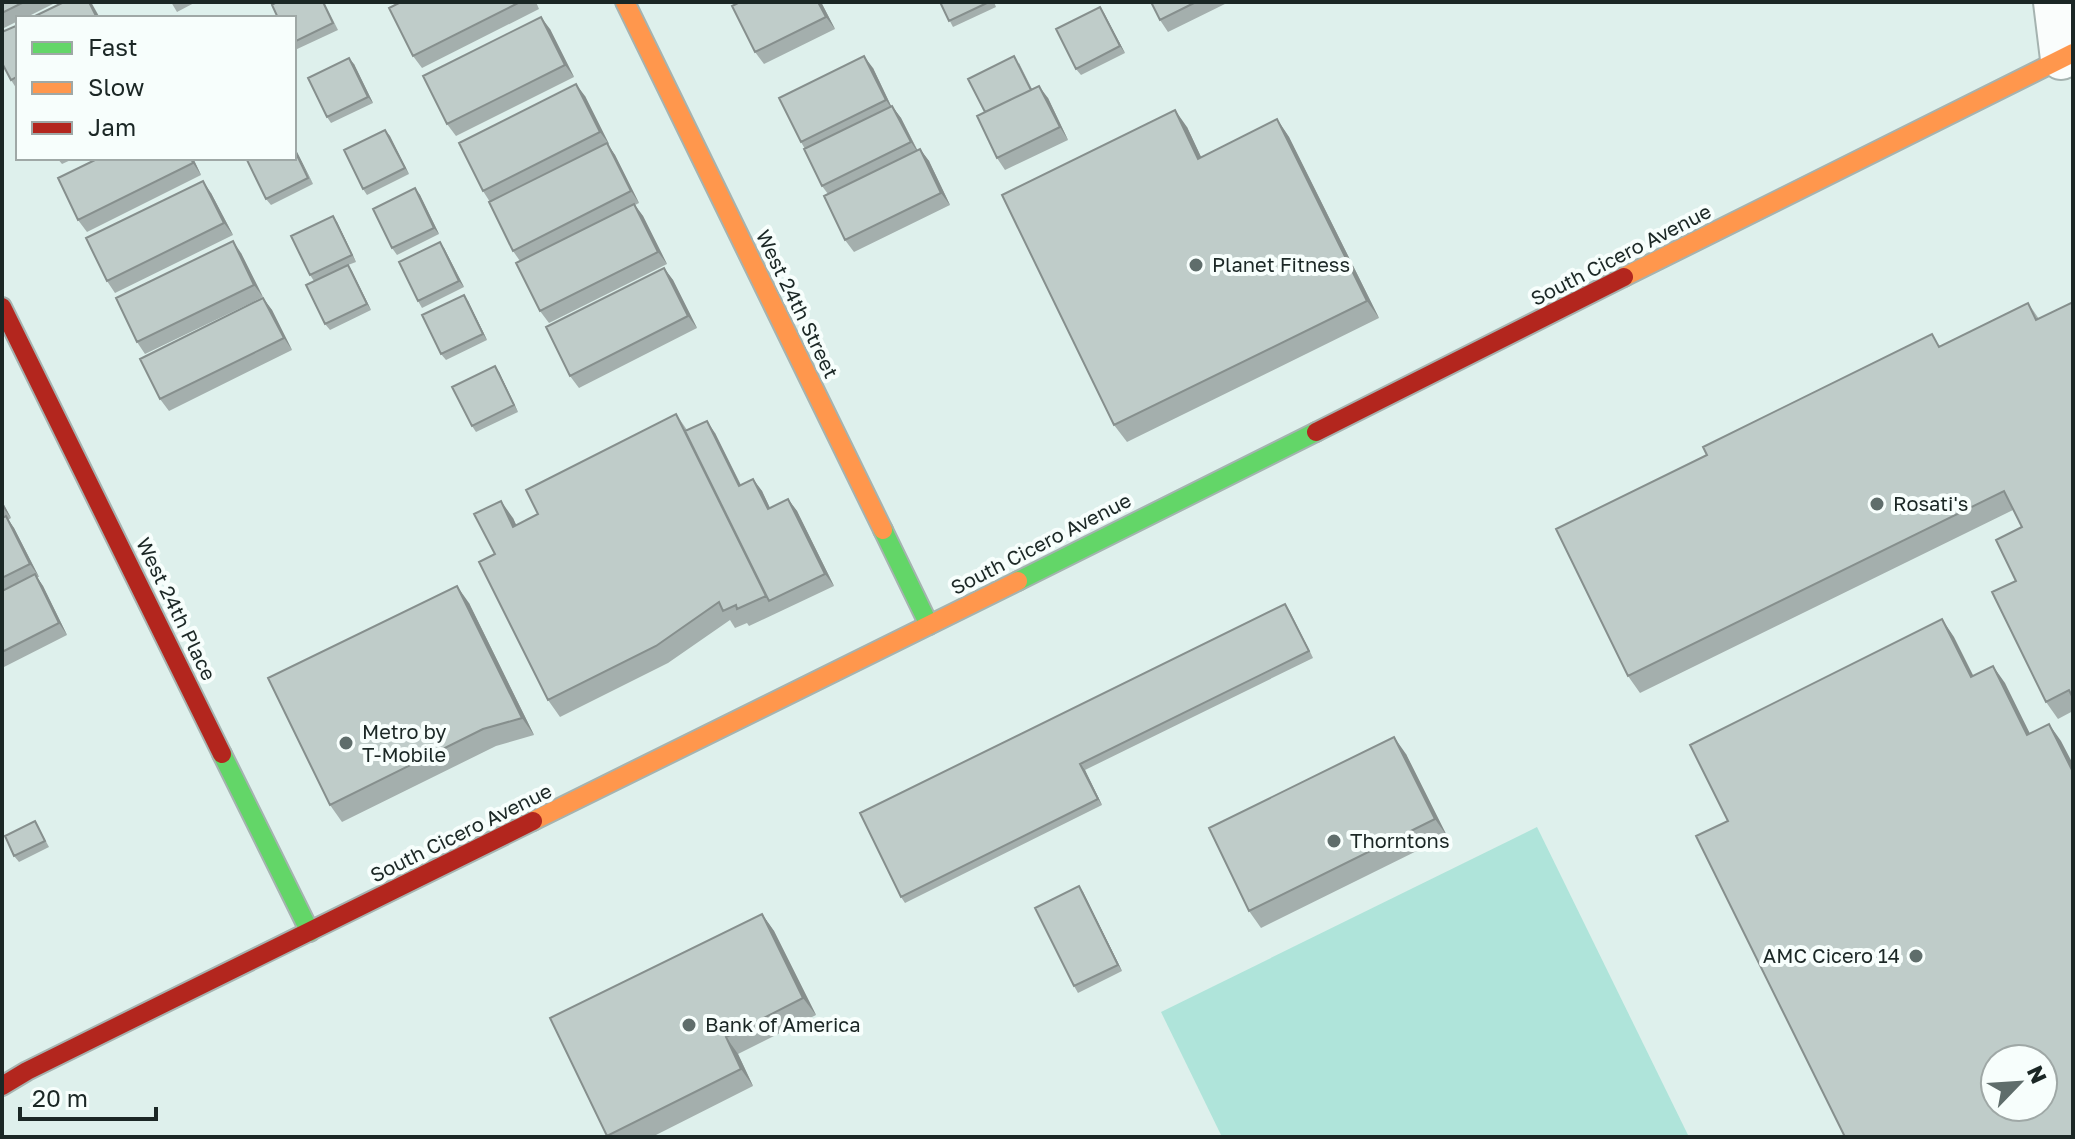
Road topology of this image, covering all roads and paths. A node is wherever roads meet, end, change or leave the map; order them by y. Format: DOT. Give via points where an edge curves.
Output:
graph roads {
  1 [pos="625,2"];
  2 [pos="2054,2"];
  3 [pos="2067,56"];
  4 [pos="2,307"];
  5 [pos="929,625"];
  6 [pos="310,932"];
  7 [pos="2,1083"];
  1 -- 5 [label="main road, West 24th Street"];
  2 -- 3 [label="street"];
  3 -- 5 [label="main road, South Cicero Avenue"];
  4 -- 6 [label="main road, West 24th Place"];
  5 -- 6 [label="main road, South Cicero Avenue"];
  6 -- 7 [label="main road, South Cicero Avenue"];
}
